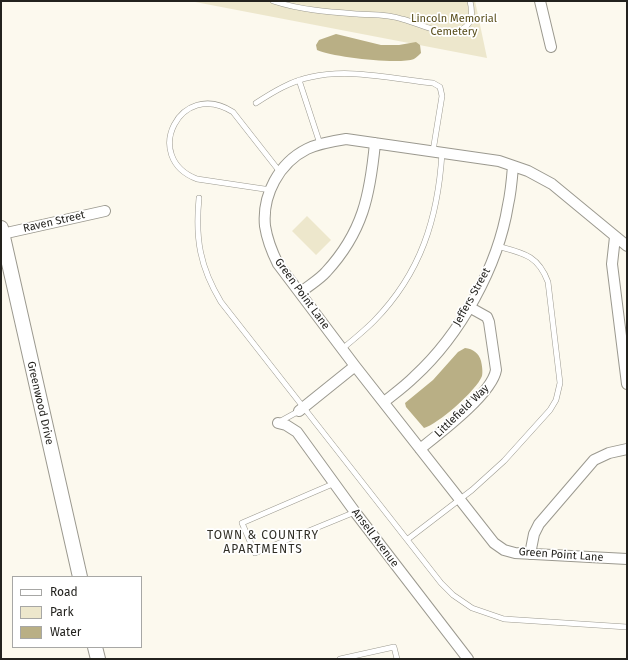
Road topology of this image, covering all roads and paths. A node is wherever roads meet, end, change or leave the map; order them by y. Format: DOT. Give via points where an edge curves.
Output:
graph roads {
  1 [pos="273,1"];
  2 [pos="470,1"];
  3 [pos="540,1"];
  4 [pos="551,47"];
  5 [pos="299,80"];
  6 [pos="256,103"];
  7 [pos="375,143"];
  8 [pos="320,144"];
  9 [pos="437,152"];
  10 [pos="513,166"];
  11 [pos="280,172"];
  12 [pos="271,190"];
  13 [pos="199,198"];
  14 [pos="105,211"];
  15 [pos="2,231"];
  16 [pos="616,237"];
  17 [pos="497,246"];
  18 [pos="627,246"];
  19 [pos="300,293"];
  20 [pos="469,307"];
  21 [pos="342,349"];
  22 [pos="355,366"];
  23 [pos="627,384"];
  24 [pos="384,402"];
  25 [pos="301,409"];
  26 [pos="278,423"];
  27 [pos="420,449"];
  28 [pos="627,449"];
  29 [pos="334,483"];
  30 [pos="459,498"];
  31 [pos="355,512"];
  32 [pos="408,539"];
  33 [pos="530,554"];
  34 [pos="627,559"];
  35 [pos="80,576"];
  36 [pos="627,627"];
  37 [pos="95,648"];
  38 [pos="98,659"];
  39 [pos="340,659"];
  40 [pos="397,659"];
  41 [pos="468,659"];
  1 -- 2 [label="lane" via="301,9 402,18 451,32 465,27 470,22"];
  3 -- 4 [label="street"];
  5 -- 6 [label="lane"];
  5 -- 8 [label="lane"];
  5 -- 9 [label="lane" via="350,73 440,87 442,96"];
  7 -- 8 [label="street, Green Point Lane" via="346,139"];
  7 -- 9 [label="street, Green Point Lane"];
  7 -- 19 [label="street" via="368,196 355,232 325,273"];
  8 -- 11 [label="street, Green Point Lane" via="306,149"];
  9 -- 10 [label="street, Green Point Lane" via="499,161"];
  9 -- 21 [label="lane" via="440,188 434,218 424,244 393,299 374,321"];
  10 -- 16 [label="street, Green Point Lane" via="552,184"];
  10 -- 17 [label="street, Jeffers Street" via="508,207"];
  11 -- 12 [label="street, Green Point Lane"];
  11 -- 12 [label="lane" via="233,112 225,107 200,104 182,113 175,122 171,131 170,149 179,168 187,175 197,179"];
  12 -- 19 [label="street, Green Point Lane" via="265,213 270,246 278,264"];
  13 -- 25 [label="lane" via="198,241 201,258 213,289"];
  14 -- 15 [label="street, Raven Street"];
  15 -- 35 [label="street, Greenwood Drive"];
  16 -- 18 [label="street, Green Point Lane"];
  16 -- 23 [label="street" via="612,264"];
  17 -- 20 [label="street, Jeffers Street" via="484,282"];
  17 -- 30 [label="lane" via="524,254 536,260 544,269 548,282 559,390 550,410 504,461 472,490"];
  19 -- 21 [label="street, Green Point Lane"];
  20 -- 24 [label="street, Jeffers Street" via="437,353 415,377"];
  20 -- 27 [label="street, Littlefield Way" via="487,316 495,376 470,406"];
  21 -- 22 [label="street, Green Point Lane"];
  22 -- 24 [label="street, Green Point Lane"];
  22 -- 25 [label="street"];
  24 -- 27 [label="street, Green Point Lane"];
  25 -- 26 [label="lane"];
  25 -- 32 [label="lane"];
  26 -- 29 [label="street, Ansell Avenue" via="297,432"];
  27 -- 30 [label="street, Green Point Lane"];
  28 -- 33 [label="street" via="594,460 539,524"];
  29 -- 31 [label="street, Ansell Avenue"];
  29 -- 31 [label="lane" via="242,523 255,553"];
  30 -- 32 [label="lane"];
  30 -- 33 [label="street, Green Point Lane" via="494,543 504,550"];
  31 -- 41 [label="street, Ansell Avenue"];
  32 -- 36 [label="lane" via="441,582 472,608 504,619"];
  33 -- 34 [label="street, Green Point Lane"];
  37 -- 38 [label="street"];
  39 -- 40 [label="lane" via="394,648"];
}
